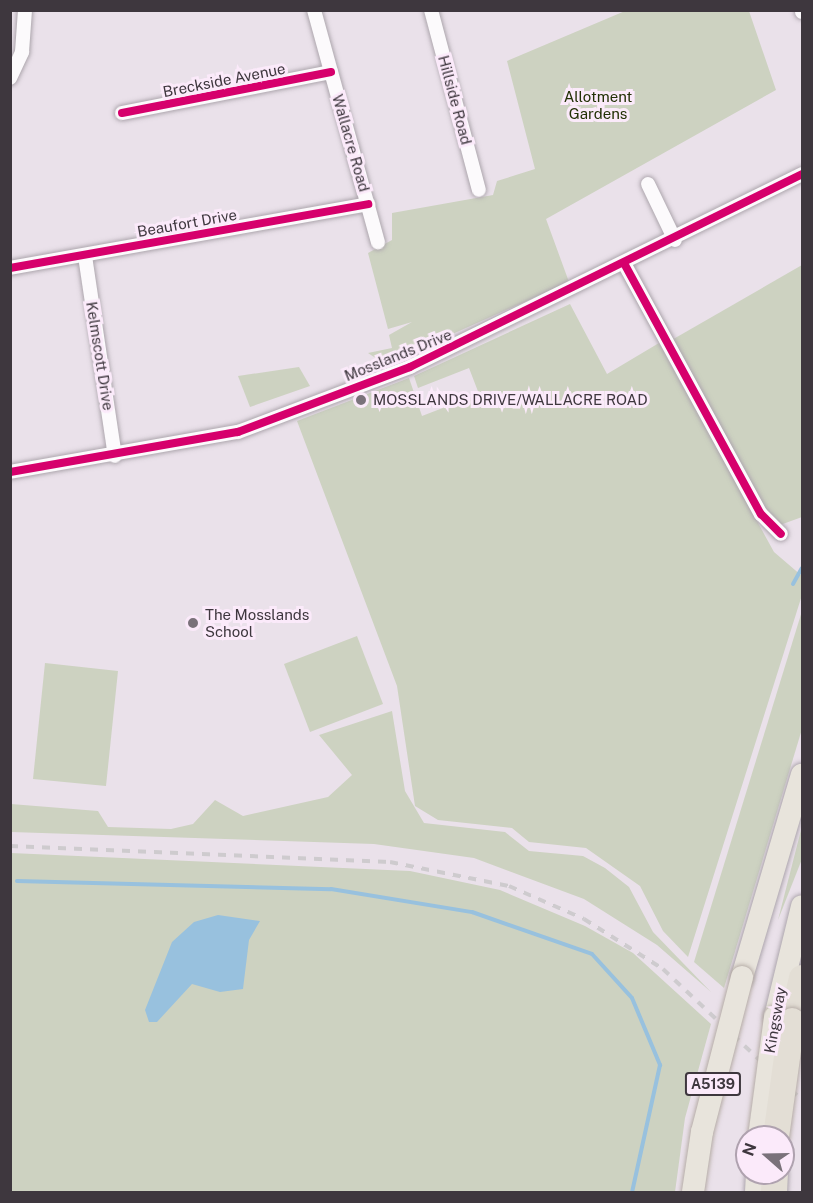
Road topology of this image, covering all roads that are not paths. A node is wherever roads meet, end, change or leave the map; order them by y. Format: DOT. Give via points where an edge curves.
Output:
graph roads {
  1 [pos="25,10"];
  2 [pos="314,10"];
  3 [pos="431,10"];
  4 [pos="331,72"];
  5 [pos="10,78"];
  6 [pos="122,113"];
  7 [pos="802,174"];
  8 [pos="648,184"];
  9 [pos="479,190"];
  10 [pos="368,204"];
  11 [pos="675,240"];
  12 [pos="378,242"];
  13 [pos="85,256"];
  14 [pos="625,265"];
  15 [pos="10,268"];
  16 [pos="115,456"];
  17 [pos="10,472"];
  18 [pos="782,534"];
  19 [pos="802,775"];
  20 [pos="802,906"];
  21 [pos="802,978"];
  22 [pos="784,1019"];
  23 [pos="762,1125"];
  24 [pos="777,1125"];
  25 [pos="693,1192"];
  1 -- 5 [label="street" via="22,52"];
  2 -- 4 [label="street, Wallacre Road"];
  3 -- 9 [label="street, Hillside Road"];
  4 -- 6 [label="street, Breckside Avenue"];
  4 -- 10 [label="street, Wallacre Road"];
  7 -- 11 [label="street, Mosslands Drive"];
  8 -- 11 [label="street"];
  10 -- 12 [label="street, Wallacre Road"];
  10 -- 13 [label="street, Beaufort Drive"];
  11 -- 14 [label="street, Mosslands Drive"];
  13 -- 15 [label="street, Beaufort Drive"];
  13 -- 16 [label="street, Kelmscott Drive"];
  14 -- 16 [label="street, Mosslands Drive" via="499,327 238,432"];
  14 -- 18 [label="street" via="761,514"];
  16 -- 17 [label="street, Mosslands Drive"];
  19 -- 25 [label="highway, A5139, bridge" via="742,977 702,1132"];
  20 -- 22 [label="highway, Kingsway"];
  21 -- 22 [label="highway"];
  22 -- 23 [label="highway, Kingsway, bridge"];
  22 -- 24 [label="highway, bridge"];
}
